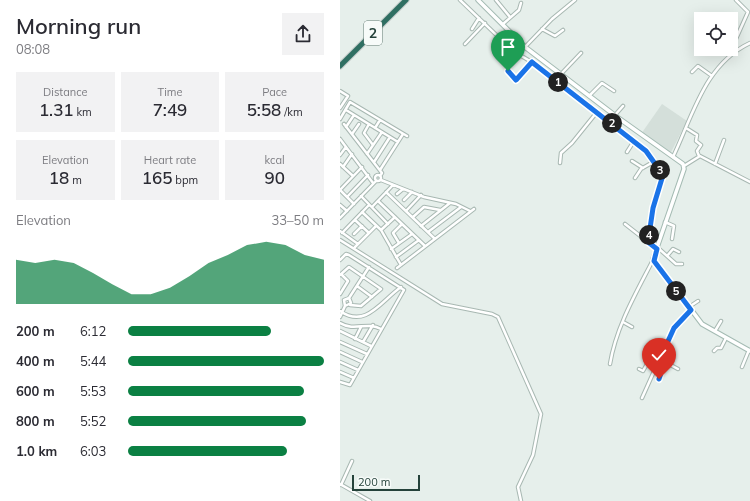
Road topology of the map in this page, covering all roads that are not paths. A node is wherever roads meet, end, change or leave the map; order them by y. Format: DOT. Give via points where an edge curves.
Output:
graph roads {
  1 [pos="406,0"];
  2 [pos="460,0"];
  3 [pos="478,0"];
  4 [pos="496,0"];
  5 [pos="575,0"];
  6 [pos="736,0"];
  7 [pos="521,2"];
  8 [pos="510,17"];
  9 [pos="479,18"];
  10 [pos="485,23"];
  11 [pos="503,24"];
  12 [pos="472,29"];
  13 [pos="542,29"];
  14 [pos="563,30"];
  15 [pos="738,34"];
  16 [pos="750,43"];
  17 [pos="465,44"];
  18 [pos="525,47"];
  19 [pos="738,50"];
  20 [pos="581,53"];
  21 [pos="730,56"];
  22 [pos="532,62"];
  23 [pos="340,66"];
  24 [pos="508,71"];
  25 [pos="692,72"];
  26 [pos="561,74"];
  27 [pos="712,76"];
  28 [pos="340,91"];
  29 [pos="614,91"];
  30 [pos="589,96"];
  31 [pos="623,106"];
  32 [pos="340,108"];
  33 [pos="346,110"];
  34 [pos="597,112"];
  35 [pos="354,115"];
  36 [pos="614,115"];
  37 [pos="340,119"];
  38 [pos="380,120"];
  39 [pos="359,124"];
  40 [pos="369,124"];
  41 [pos="375,128"];
  42 [pos="686,128"];
  43 [pos="382,132"];
  44 [pos="352,134"];
  45 [pos="404,134"];
  46 [pos="407,136"];
  47 [pos="390,138"];
  48 [pos="340,139"];
  49 [pos="724,140"];
  50 [pos="634,141"];
  51 [pos="398,142"];
  52 [pos="373,145"];
  53 [pos="346,147"];
  54 [pos="627,152"];
  55 [pos="352,154"];
  56 [pos="367,154"];
  57 [pos="340,155"];
  58 [pos="698,156"];
  59 [pos="673,157"];
  60 [pos="632,161"];
  61 [pos="655,161"];
  62 [pos="374,162"];
  63 [pos="560,162"];
  64 [pos="340,164"];
  65 [pos="715,164"];
  66 [pos="684,166"];
  67 [pos="343,167"];
  68 [pos="362,167"];
  69 [pos="642,168"];
  70 [pos="380,170"];
  71 [pos="368,175"];
  72 [pos="353,176"];
  73 [pos="380,176"];
  74 [pos="636,178"];
  75 [pos="380,180"];
  76 [pos="375,182"];
  77 [pos="750,182"];
  78 [pos="394,185"];
  79 [pos="403,188"];
  80 [pos="340,190"];
  81 [pos="386,192"];
  82 [pos="412,192"];
  83 [pos="397,194"];
  84 [pos="361,196"];
  85 [pos="421,196"];
  86 [pos="347,197"];
  87 [pos="404,200"];
  88 [pos="378,201"];
  89 [pos="450,203"];
  90 [pos="354,204"];
  91 [pos="340,205"];
  92 [pos="370,206"];
  93 [pos="461,206"];
  94 [pos="474,209"];
  95 [pos="440,210"];
  96 [pos="406,211"];
  97 [pos="470,211"];
  98 [pos="347,212"];
  99 [pos="362,212"];
  100 [pos="395,217"];
  101 [pos="340,218"];
  102 [pos="413,218"];
  103 [pos="355,220"];
  104 [pos="666,222"];
  105 [pos="388,224"];
  106 [pos="402,224"];
  107 [pos="625,224"];
  108 [pos="362,226"];
  109 [pos="376,226"];
  110 [pos="421,226"];
  111 [pos="381,230"];
  112 [pos="341,232"];
  113 [pos="428,232"];
  114 [pos="369,233"];
  115 [pos="354,234"];
  116 [pos="412,234"];
  117 [pos="435,238"];
  118 [pos="672,238"];
  119 [pos="340,240"];
  120 [pos="418,240"];
  121 [pos="648,242"];
  122 [pos="399,243"];
  123 [pos="358,244"];
  124 [pos="425,246"];
  125 [pos="355,248"];
  126 [pos="657,248"];
  127 [pos="391,249"];
  128 [pos="679,252"];
  129 [pos="667,256"];
  130 [pos="396,257"];
  131 [pos="340,260"];
  132 [pos="653,260"];
  133 [pos="682,264"];
  134 [pos="401,265"];
  135 [pos="369,267"];
  136 [pos="398,268"];
  137 [pos="341,274"];
  138 [pos="364,276"];
  139 [pos="357,286"];
  140 [pos="401,287"];
  141 [pos="340,294"];
  142 [pos="340,297"];
  143 [pos="372,297"];
  144 [pos="349,298"];
  145 [pos="344,300"];
  146 [pos="698,301"];
  147 [pos="350,305"];
  148 [pos="345,306"];
  149 [pos="690,309"];
  150 [pos="341,312"];
  151 [pos="340,317"];
  152 [pos="721,321"];
  153 [pos="623,322"];
  154 [pos="340,323"];
  155 [pos="373,325"];
  156 [pos="362,327"];
  157 [pos="632,327"];
  158 [pos="381,329"];
  159 [pos="340,331"];
  160 [pos="714,331"];
  161 [pos="355,338"];
  162 [pos="726,338"];
  163 [pos="340,342"];
  164 [pos="363,342"];
  165 [pos="371,346"];
  166 [pos="664,350"];
  167 [pos="714,351"];
  168 [pos="749,351"];
  169 [pos="340,352"];
  170 [pos="367,354"];
  171 [pos="340,362"];
  172 [pos="362,362"];
  173 [pos="665,362"];
  174 [pos="610,364"];
  175 [pos="742,366"];
  176 [pos="655,368"];
  177 [pos="639,369"];
  178 [pos="678,369"];
  179 [pos="358,370"];
  180 [pos="340,372"];
  181 [pos="354,378"];
  182 [pos="659,379"];
  183 [pos="340,382"];
  184 [pos="642,398"];
  185 [pos="352,461"];
  186 [pos="340,484"];
  187 [pos="370,501"];
  188 [pos="521,501"];
  1 -- 23 [label="highway, 2"];
  2 -- 9 [label="street"];
  3 -- 11 [label="street"];
  4 -- 8 [label="street"];
  5 -- 13 [label="street"];
  6 -- 15 [label="street" via="748,12"];
  7 -- 8 [label="street" via="520,8"];
  8 -- 11 [label="street"];
  9 -- 10 [label="street"];
  9 -- 12 [label="street"];
  10 -- 17 [label="street"];
  10 -- 22 [label="street" via="512,52"];
  11 -- 18 [label="street"];
  13 -- 14 [label="street" via="555,36"];
  13 -- 18 [label="street"];
  16 -- 19 [label="street"];
  18 -- 26 [label="street"];
  20 -- 26 [label="street"];
  21 -- 27 [label="street"];
  22 -- 24 [label="street" via="516,80"];
  22 -- 34 [label="street"];
  25 -- 27 [label="street" via="698,66"];
  26 -- 30 [label="street"];
  27 -- 42 [label="street" via="703,88"];
  28 -- 32 [label="street" via="348,96"];
  29 -- 30 [label="street" via="602,83"];
  30 -- 36 [label="street"];
  31 -- 36 [label="street"];
  33 -- 35 [label="street"];
  33 -- 37 [label="street"];
  33 -- 38 [label="street" via="350,102"];
  34 -- 50 [label="street"];
  34 -- 63 [label="street" via="572,144 561,153"];
  35 -- 40 [label="street"];
  35 -- 44 [label="street" via="345,125"];
  36 -- 59 [label="street"];
  38 -- 41 [label="street"];
  38 -- 45 [label="street"];
  39 -- 44 [label="street"];
  40 -- 41 [label="street"];
  40 -- 52 [label="street" via="364,133"];
  41 -- 43 [label="street"];
  42 -- 58 [label="street" via="697,135 696,141 701,145 697,152"];
  42 -- 59 [label="street"];
  43 -- 47 [label="street"];
  43 -- 52 [label="street"];
  44 -- 56 [label="street"];
  45 -- 46 [label="street"];
  45 -- 51 [label="street"];
  47 -- 51 [label="street"];
  47 -- 62 [label="street"];
  48 -- 53 [label="street"];
  49 -- 65 [label="street"];
  50 -- 54 [label="street"];
  50 -- 61 [label="street"];
  51 -- 70 [label="street"];
  52 -- 56 [label="street"];
  53 -- 55 [label="street"];
  53 -- 57 [label="street"];
  55 -- 67 [label="street"];
  55 -- 68 [label="street"];
  56 -- 62 [label="street"];
  58 -- 65 [label="street"];
  58 -- 66 [label="street"];
  59 -- 66 [label="street"];
  60 -- 69 [label="street"];
  61 -- 69 [label="street"];
  61 -- 121 [label="street" via="663,177 654,204"];
  62 -- 70 [label="street"];
  64 -- 67 [label="street"];
  65 -- 77 [label="street"];
  66 -- 104 [label="street"];
  67 -- 72 [label="street"];
  68 -- 71 [label="street"];
  68 -- 72 [label="street"];
  69 -- 74 [label="street"];
  70 -- 73 [label="street"];
  71 -- 76 [label="street"];
  71 -- 86 [label="street"];
  72 -- 80 [label="street"];
  73 -- 75 [label="street"];
  73 -- 76 [label="street" via="376,176"];
  75 -- 76 [label="street"];
  75 -- 78 [label="street"];
  76 -- 84 [label="street"];
  78 -- 79 [label="street"];
  78 -- 81 [label="street"];
  79 -- 82 [label="street"];
  79 -- 83 [label="street"];
  80 -- 86 [label="street"];
  81 -- 88 [label="street"];
  81 -- 96 [label="street"];
  82 -- 85 [label="street"];
  82 -- 87 [label="street"];
  84 -- 90 [label="street"];
  84 -- 92 [label="street"];
  85 -- 89 [label="street"];
  85 -- 96 [label="street"];
  86 -- 90 [label="street"];
  88 -- 92 [label="street"];
  88 -- 100 [label="street"];
  89 -- 93 [label="street"];
  89 -- 95 [label="street"];
  90 -- 98 [label="street"];
  91 -- 98 [label="street"];
  92 -- 99 [label="street"];
  92 -- 105 [label="street"];
  93 -- 97 [label="street"];
  93 -- 113 [label="street"];
  94 -- 97 [label="street"];
  95 -- 102 [label="street" via="424,207"];
  95 -- 110 [label="street"];
  96 -- 102 [label="street"];
  97 -- 117 [label="street"];
  98 -- 101 [label="street"];
  99 -- 103 [label="street"];
  99 -- 109 [label="street"];
  100 -- 105 [label="street"];
  100 -- 106 [label="street"];
  102 -- 110 [label="street"];
  103 -- 108 [label="street"];
  103 -- 112 [label="street"];
  104 -- 118 [label="street" via="674,226"];
  104 -- 126 [label="street"];
  105 -- 111 [label="street"];
  106 -- 116 [label="street"];
  106 -- 122 [label="street" via="393,232"];
  107 -- 121 [label="street"];
  108 -- 114 [label="street"];
  108 -- 115 [label="street"];
  109 -- 111 [label="street"];
  109 -- 114 [label="street"];
  110 -- 113 [label="street"];
  111 -- 127 [label="street"];
  112 -- 123 [label="street"];
  113 -- 117 [label="street"];
  114 -- 123 [label="street"];
  116 -- 120 [label="street"];
  116 -- 122 [label="street"];
  117 -- 124 [label="street"];
  119 -- 188 [label="street" via="442,304 498,317 541,414 533,455 518,487"];
  120 -- 124 [label="street"];
  120 -- 130 [label="street"];
  121 -- 126 [label="street"];
  122 -- 127 [label="street"];
  123 -- 125 [label="street"];
  124 -- 134 [label="street"];
  126 -- 129 [label="street"];
  126 -- 132 [label="street"];
  127 -- 130 [label="street"];
  128 -- 129 [label="street" via="673,249"];
  129 -- 133 [label="street" via="678,265"];
  130 -- 134 [label="street"];
  131 -- 135 [label="street" via="347,254"];
  132 -- 149 [label="street"];
  132 -- 153 [label="street"];
  134 -- 136 [label="street"];
  135 -- 138 [label="street"];
  135 -- 140 [label="street"];
  137 -- 138 [label="street" via="350,267"];
  137 -- 141 [label="street" via="348,281"];
  138 -- 139 [label="street"];
  138 -- 143 [label="street" via="381,289"];
  139 -- 143 [label="street"];
  139 -- 144 [label="street"];
  140 -- 150 [label="street" via="366,316 349,316"];
  140 -- 158 [label="street" via="404,290"];
  142 -- 145 [label="street"];
  143 -- 147 [label="street" via="361,306"];
  144 -- 145 [label="street"];
  144 -- 147 [label="street"];
  145 -- 148 [label="street"];
  146 -- 149 [label="street"];
  147 -- 148 [label="street"];
  148 -- 150 [label="street"];
  149 -- 160 [label="street" via="702,324"];
  149 -- 166 [label="street" via="674,328"];
  150 -- 151 [label="street"];
  152 -- 160 [label="street"];
  153 -- 157 [label="street"];
  153 -- 174 [label="street"];
  154 -- 156 [label="street"];
  155 -- 156 [label="street"];
  155 -- 158 [label="street"];
  155 -- 164 [label="street"];
  156 -- 161 [label="street"];
  158 -- 165 [label="street"];
  159 -- 161 [label="street"];
  160 -- 162 [label="street"];
  161 -- 164 [label="street"];
  162 -- 167 [label="street" via="721,348"];
  162 -- 168 [label="street"];
  163 -- 170 [label="street"];
  164 -- 165 [label="street"];
  165 -- 170 [label="street"];
  166 -- 173 [label="street" via="667,356"];
  166 -- 176 [label="street"];
  168 -- 175 [label="street"];
  169 -- 172 [label="street"];
  170 -- 172 [label="street"];
  171 -- 179 [label="street"];
  172 -- 179 [label="street"];
  173 -- 178 [label="street"];
  173 -- 182 [label="street"];
  176 -- 177 [label="street" via="647,364 643,371"];
  176 -- 184 [label="street"];
  179 -- 181 [label="street"];
  180 -- 181 [label="street"];
  181 -- 183 [label="street" via="349,386"];
  185 -- 186 [label="street"];
  186 -- 187 [label="street"];
}
